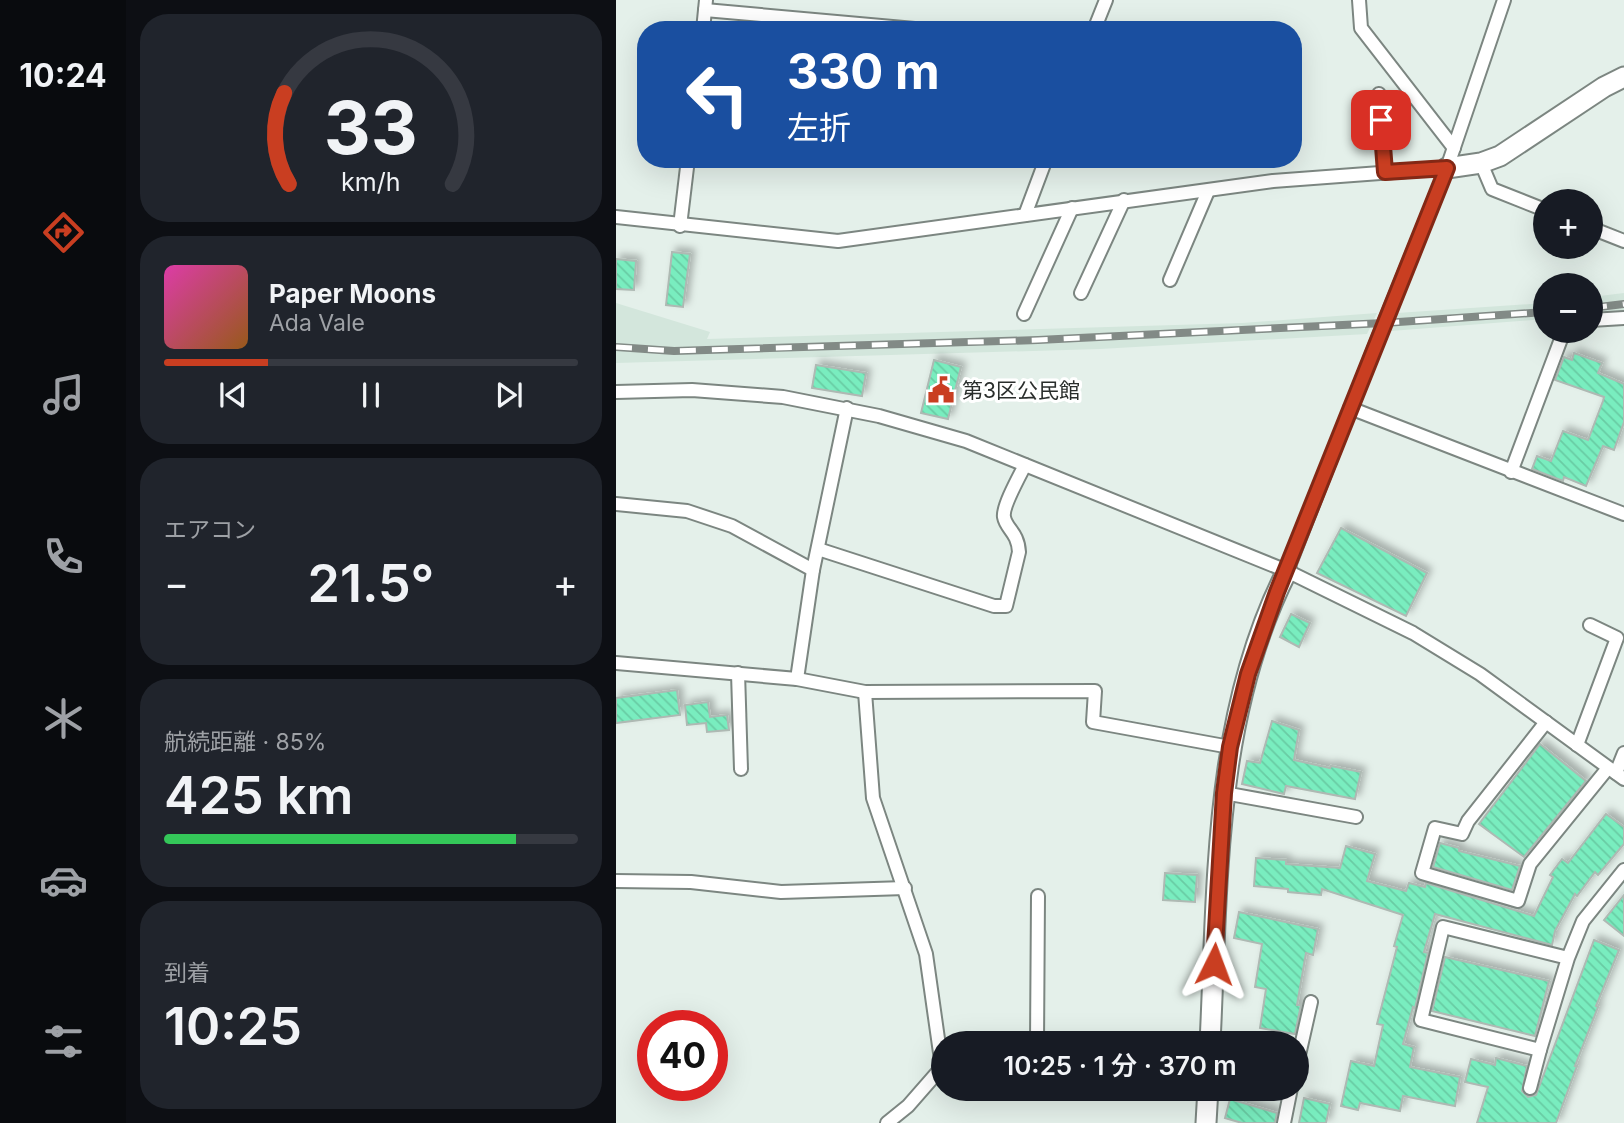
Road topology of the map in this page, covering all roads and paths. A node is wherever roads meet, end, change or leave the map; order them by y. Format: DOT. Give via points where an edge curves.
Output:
graph roads {
  1 [pos="1106,0"];
  2 [pos="1359,0"];
  3 [pos="1504,0"];
  4 [pos="705,5"];
  5 [pos="846,21"];
  6 [pos="1098,21"];
  7 [pos="1624,77"];
  8 [pos="1379,94"];
  9 [pos="1454,148"];
  10 [pos="1481,163"];
  11 [pos="687,168"];
  12 [pos="1043,168"];
  13 [pos="1447,168"];
  14 [pos="1385,172"];
  15 [pos="1208,191"];
  16 [pos="1124,200"];
  17 [pos="1533,205"];
  18 [pos="1072,208"];
  19 [pos="1025,215"];
  20 [pos="616,217"];
  21 [pos="680,226"];
  22 [pos="1603,233"];
  23 [pos="1624,241"];
  24 [pos="1170,280"];
  25 [pos="1081,293"];
  26 [pos="1024,314"];
  27 [pos="1624,318"];
  28 [pos="1603,319"];
  29 [pos="1559,343"];
  30 [pos="616,392"];
  31 [pos="847,408"];
  32 [pos="1350,408"];
  33 [pos="1025,465"];
  34 [pos="1511,472"];
  35 [pos="616,504"];
  36 [pos="1624,514"];
  37 [pos="818,549"];
  38 [pos="813,570"];
  39 [pos="1287,571"];
  40 [pos="1590,625"];
  41 [pos="616,663"];
  42 [pos="738,673"];
  43 [pos="797,679"];
  44 [pos="865,692"];
  45 [pos="1546,722"];
  46 [pos="1577,745"];
  47 [pos="1230,747"];
  48 [pos="1624,753"];
  49 [pos="741,769"];
  50 [pos="1616,774"];
  51 [pos="1224,793"];
  52 [pos="1356,817"];
  53 [pos="1624,870"];
  54 [pos="616,881"];
  55 [pos="905,888"];
  56 [pos="1038,897"];
  57 [pos="1568,958"];
  58 [pos="1311,1002"];
  59 [pos="938,1031"];
  60 [pos="1037,1031"];
  61 [pos="1211,1031"];
  62 [pos="1304,1031"];
  63 [pos="1540,1050"];
  64 [pos="931,1080"];
  65 [pos="1530,1088"];
  66 [pos="1207,1101"];
  67 [pos="1288,1101"];
  68 [pos="887,1123"];
  69 [pos="1206,1123"];
  70 [pos="1284,1123"];
  1 -- 6 [label="street"];
  2 -- 9 [label="street" via="1361,27"];
  3 -- 9 [label="street"];
  4 -- 5 [label="street"];
  7 -- 10 [label="street" via="1500,156"];
  8 -- 14 [label="street"];
  9 -- 13 [label="street"];
  10 -- 13 [label="street"];
  10 -- 17 [label="street" via="1492,189"];
  11 -- 21 [label="street"];
  12 -- 19 [label="street"];
  13 -- 14 [label="street"];
  13 -- 32 [label="street"];
  14 -- 15 [label="street"];
  15 -- 16 [label="street"];
  15 -- 24 [label="street"];
  16 -- 18 [label="street"];
  16 -- 25 [label="street"];
  18 -- 19 [label="street"];
  18 -- 26 [label="street"];
  19 -- 21 [label="street" via="838,242"];
  20 -- 21 [label="street"];
  22 -- 23 [label="street"];
  27 -- 28 [label="street"];
  29 -- 34 [label="street"];
  30 -- 31 [label="street" via="741,393"];
  31 -- 33 [label="street" via="920,426"];
  31 -- 37 [label="street"];
  32 -- 34 [label="street"];
  32 -- 39 [label="street"];
  33 -- 37 [label="street" via="1004,512 1019,543 1006,606"];
  33 -- 39 [label="street"];
  34 -- 36 [label="street"];
  35 -- 38 [label="street" via="687,511 721,522"];
  37 -- 38 [label="street"];
  38 -- 43 [label="street"];
  39 -- 45 [label="street" via="1413,633"];
  39 -- 47 [label="street" via="1260,636"];
  40 -- 46 [label="street" via="1617,638"];
  41 -- 42 [label="street"];
  42 -- 43 [label="street"];
  42 -- 49 [label="street"];
  43 -- 44 [label="street"];
  44 -- 47 [label="street" via="1095,691 1093,722"];
  44 -- 55 [label="street" via="873,798"];
  45 -- 46 [label="street"];
  45 -- 50 [label="street" via="1468,821 1462,835 1435,828 1422,873 1518,901 1530,864"];
  46 -- 50 [label="street"];
  47 -- 51 [label="street"];
  48 -- 50 [label="street"];
  51 -- 52 [label="street"];
  51 -- 61 [label="street"];
  53 -- 57 [label="street" via="1583,921"];
  54 -- 55 [label="street" via="691,882 781,892"];
  55 -- 59 [label="street" via="926,954"];
  56 -- 60 [label="street"];
  57 -- 63 [label="street"];
  57 -- 63 [label="street" via="1443,928 1421,1020"];
  58 -- 62 [label="street"];
  63 -- 65 [label="street"];
  64 -- 68 [label="street"];
  66 -- 69 [label="street"];
  67 -- 70 [label="street"];
}
